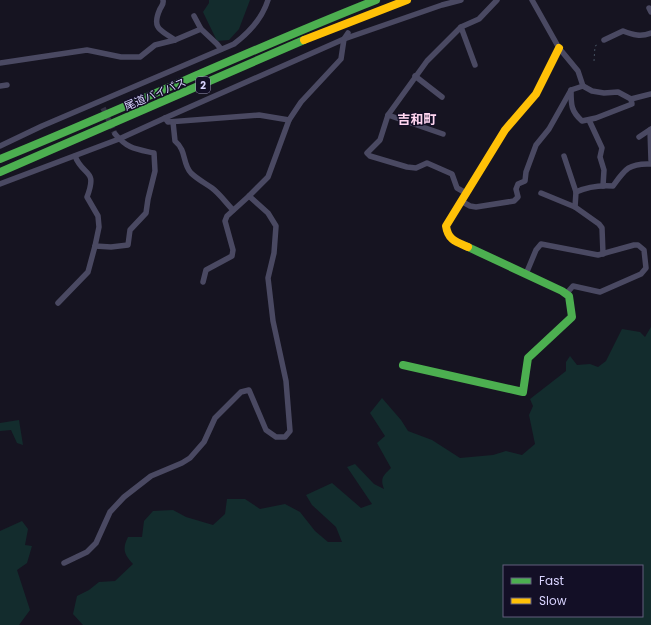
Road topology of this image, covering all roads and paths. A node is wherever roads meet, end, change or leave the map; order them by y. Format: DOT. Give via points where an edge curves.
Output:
graph roads {
  1 [pos="163,0"];
  2 [pos="268,0"];
  3 [pos="376,0"];
  4 [pos="407,0"];
  5 [pos="461,0"];
  6 [pos="497,0"];
  7 [pos="532,0"];
  8 [pos="194,16"];
  9 [pos="461,28"];
  10 [pos="201,29"];
  11 [pos="651,33"];
  12 [pos="348,34"];
  13 [pos="344,39"];
  14 [pos="175,40"];
  15 [pos="604,40"];
  16 [pos="559,48"];
  17 [pos="221,49"];
  18 [pos="594,61"];
  19 [pos="0,62"];
  20 [pos="476,65"];
  21 [pos="414,76"];
  22 [pos="7,85"];
  23 [pos="0,86"];
  24 [pos="583,86"];
  25 [pos="571,90"];
  26 [pos="651,94"];
  27 [pos="442,98"];
  28 [pos="631,99"];
  29 [pos="100,101"];
  30 [pos="103,108"];
  31 [pos="388,115"];
  32 [pos="165,118"];
  33 [pos="289,120"];
  34 [pos="589,120"];
  35 [pos="173,122"];
  36 [pos="650,130"];
  37 [pos="115,134"];
  38 [pos="443,134"];
  39 [pos="639,137"];
  40 [pos="119,139"];
  41 [pos="0,146"];
  42 [pos="75,156"];
  43 [pos="564,156"];
  44 [pos="0,159"];
  45 [pos="651,160"];
  46 [pos="651,164"];
  47 [pos="0,172"];
  48 [pos="0,184"];
  49 [pos="603,186"];
  50 [pos="576,192"];
  51 [pos="541,193"];
  52 [pos="250,196"];
  53 [pos="464,197"];
  54 [pos="575,207"];
  55 [pos="233,210"];
  56 [pos="95,246"];
  57 [pos="603,254"];
  58 [pos="526,274"];
  59 [pos="203,282"];
  60 [pos="566,294"];
  61 [pos="58,303"];
  62 [pos="403,365"];
  63 [pos="64,563"];
  1 -- 14 [label="street" via="157,17 158,28"];
  2 -- 17 [label="street" via="258,22 247,34 234,44"];
  3 -- 44 [label="main road, 尾道バイパス / 2"];
  4 -- 47 [label="main road, 尾道バイパス / 2" via="302,41"];
  5 -- 13 [label="street"];
  6 -- 9 [label="street" via="479,19"];
  7 -- 16 [label="street"];
  8 -- 10 [label="street"];
  9 -- 20 [label="street"];
  9 -- 21 [label="street"];
  10 -- 14 [label="street"];
  10 -- 17 [label="street"];
  11 -- 15 [label="street" via="633,35 623,31"];
  12 -- 13 [label="street"];
  13 -- 32 [label="street"];
  13 -- 33 [label="street" via="340,59 301,102"];
  14 -- 19 [label="street" via="155,45 140,57 121,57 87,50"];
  15 -- 18 [label="path" via="595,46"];
  16 -- 24 [label="street" via="578,71"];
  16 -- 53 [label="main road" via="536,94 505,130"];
  17 -- 29 [label="street"];
  21 -- 27 [label="street"];
  21 -- 31 [label="street"];
  22 -- 23 [label="street"];
  24 -- 25 [label="street"];
  24 -- 28 [label="street" via="592,91 618,92"];
  25 -- 34 [label="street" via="570,104 575,115 582,121"];
  25 -- 53 [label="street" via="549,129 536,146 525,181 518,184 516,189 518,197 514,201 476,207 470,206"];
  26 -- 28 [label="street"];
  28 -- 34 [label="street" via="632,104"];
  29 -- 30 [label="street"];
  29 -- 41 [label="street"];
  31 -- 38 [label="street"];
  31 -- 53 [label="street" via="380,140 367,153 407,167 416,168 427,163 452,174 457,188"];
  32 -- 35 [label="street" via="168,122"];
  32 -- 40 [label="street"];
  33 -- 35 [label="street" via="259,115"];
  33 -- 52 [label="street" via="268,178"];
  34 -- 49 [label="street" via="602,148 600,157 604,170"];
  35 -- 55 [label="street" via="175,141 180,145 192,175 211,187"];
  36 -- 39 [label="street"];
  36 -- 45 [label="street"];
  37 -- 40 [label="street"];
  40 -- 42 [label="street"];
  40 -- 56 [label="street" via="134,149 154,153 155,171 146,213 130,230 128,245"];
  42 -- 48 [label="street"];
  42 -- 56 [label="street" via="90,174 91,185 87,197 98,216 99,227"];
  43 -- 50 [label="street"];
  46 -- 49 [label="street" via="638,163 624,170 613,186"];
  49 -- 50 [label="street"];
  50 -- 54 [label="street"];
  51 -- 54 [label="street"];
  52 -- 55 [label="street"];
  52 -- 63 [label="street" via="268,213 276,226 274,253 268,278 273,321 286,381 290,431 285,436 276,437 266,430 249,390 241,392 215,418 204,442 190,458 151,476 124,497 110,512 96,543 87,552"];
  53 -- 58 [label="main road" via="446,226 452,240"];
  54 -- 57 [label="street" via="602,228"];
  55 -- 59 [label="street" via="225,221 233,250 232,256 206,270"];
  56 -- 61 [label="street" via="88,272"];
  57 -- 58 [label="street" via="598,256 541,244"];
  57 -- 60 [label="street" via="638,245 644,250 646,268 640,274 600,292 573,286"];
  58 -- 60 [label="main road"];
  60 -- 62 [label="main road" via="569,296 572,317 528,358 523,392"];
}
